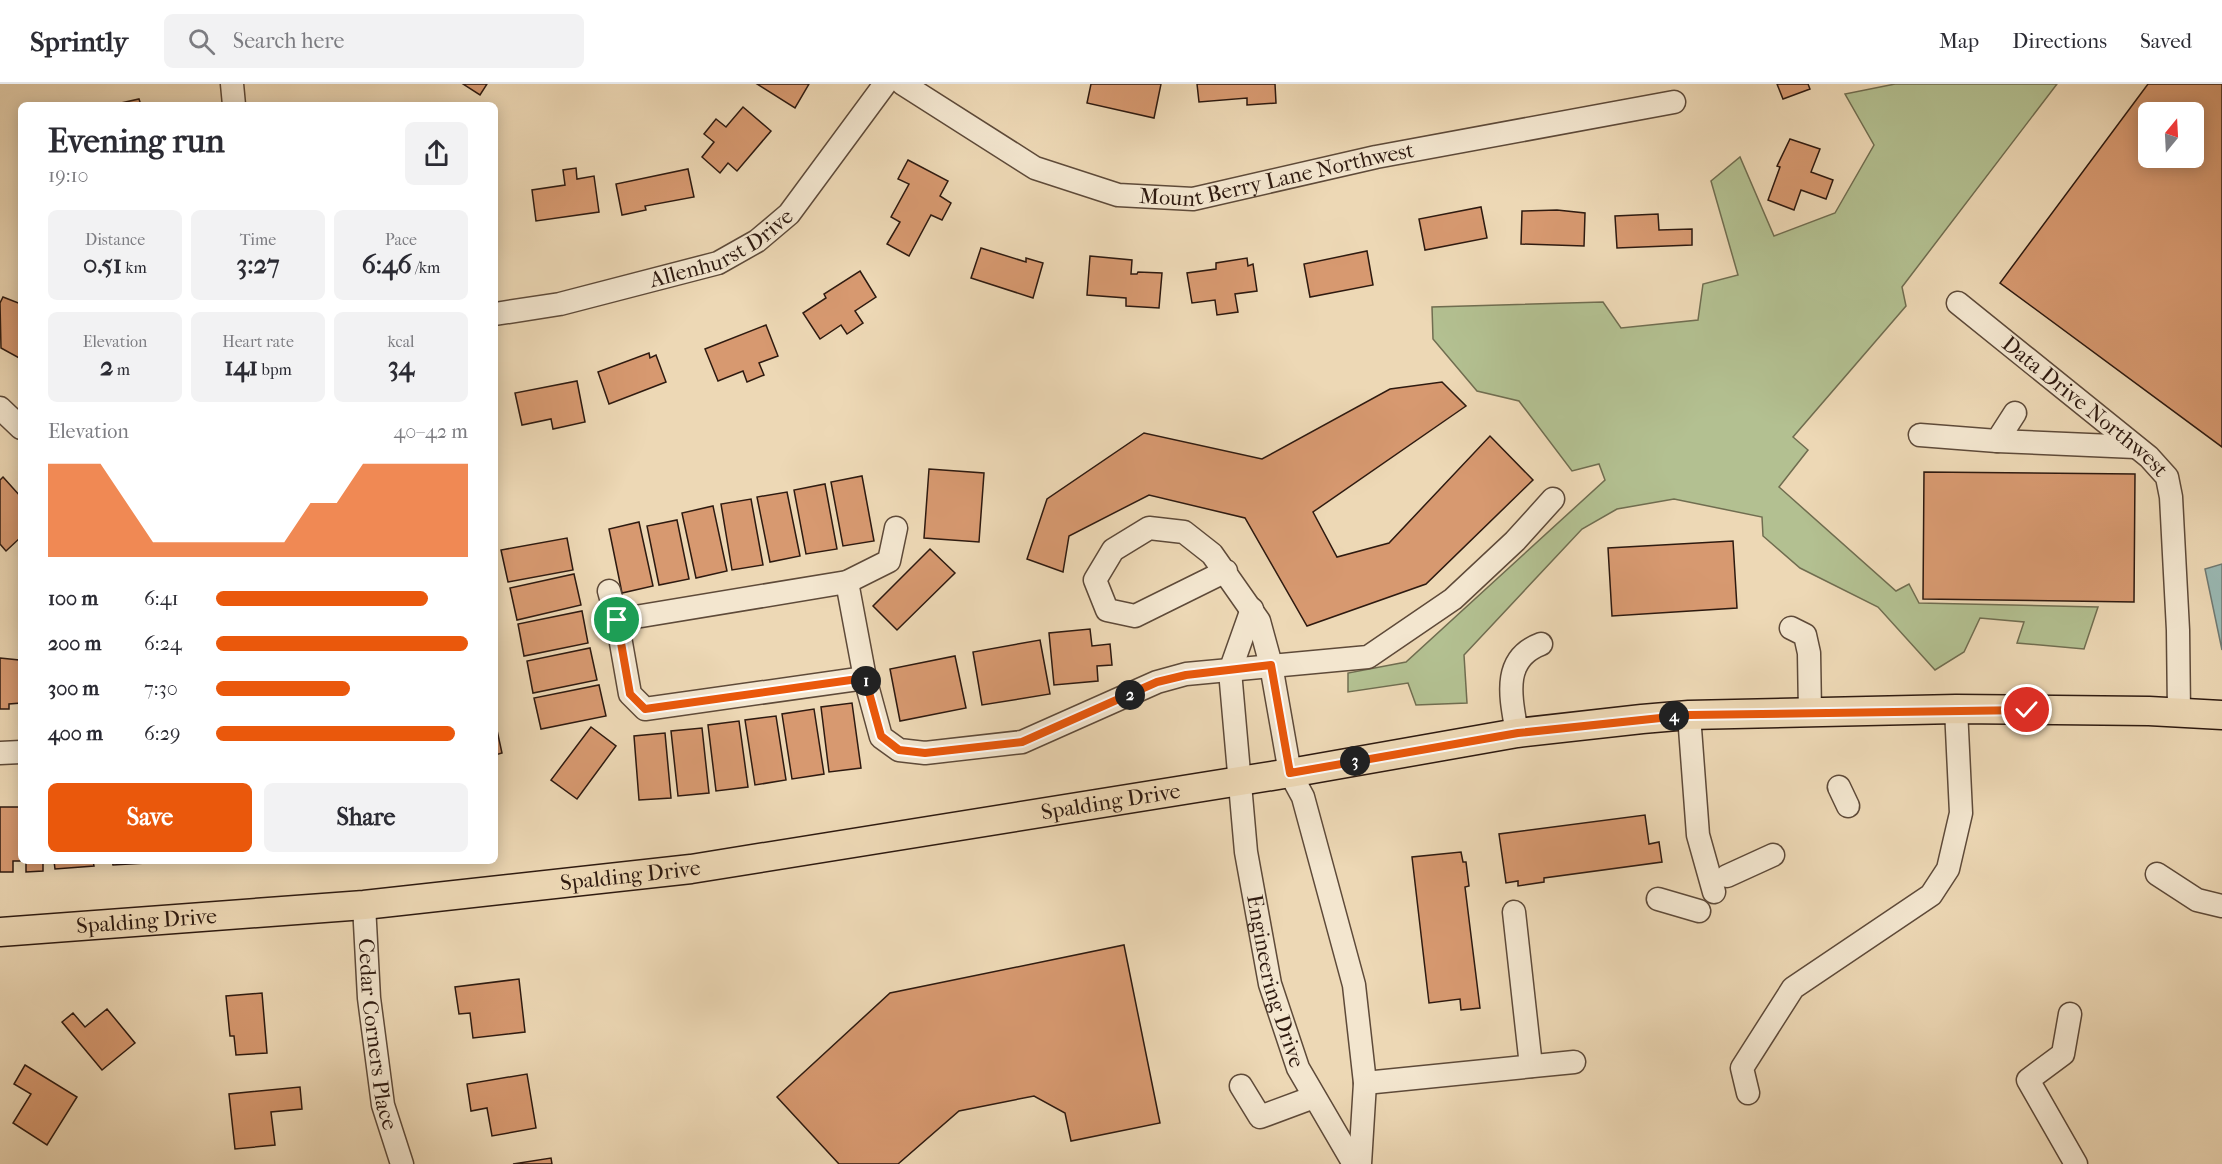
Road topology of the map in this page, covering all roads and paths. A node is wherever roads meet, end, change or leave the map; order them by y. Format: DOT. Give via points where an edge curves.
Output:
graph roads {
  1 [pos="232,84"];
  2 [pos="885,84"];
  3 [pos="903,84"];
  4 [pos="234,102"];
  5 [pos="1674,102"];
  6 [pos="1958,303"];
  7 [pos="498,314"];
  8 [pos="0,408"];
  9 [pos="2015,413"];
  10 [pos="18,425"];
  11 [pos="1920,435"];
  12 [pos="1997,441"];
  13 [pos="2135,447"];
  14 [pos="1553,499"];
  15 [pos="896,528"];
  16 [pos="1226,571"];
  17 [pos="847,582"];
  18 [pos="609,591"];
  19 [pos="1252,609"];
  20 [pos="617,620"];
  21 [pos="1791,628"];
  22 [pos="1541,644"];
  23 [pos="1271,665"];
  24 [pos="1230,671"];
  25 [pos="865,678"];
  26 [pos="1956,709"];
  27 [pos="2179,712"];
  28 [pos="1810,713"];
  29 [pos="1689,715"];
  30 [pos="2222,715"];
  31 [pos="1518,733"];
  32 [pos="18,752"];
  33 [pos="0,753"];
  34 [pos="1290,773"];
  35 [pos="1240,782"];
  36 [pos="1773,855"];
  37 [pos="2157,874"];
  38 [pos="1658,899"];
  39 [pos="364,904"];
  40 [pos="2222,906"];
  41 [pos="1699,911"];
  42 [pos="1514,912"];
  43 [pos="0,932"];
  44 [pos="2070,1014"];
  45 [pos="1574,1062"];
  46 [pos="1531,1066"];
  47 [pos="1365,1083"];
  48 [pos="1241,1086"];
  49 [pos="1748,1093"];
  50 [pos="1314,1097"];
  51 [pos="402,1164"];
  52 [pos="1354,1164"];
  53 [pos="1360,1164"];
  54 [pos="2076,1164"];
  1 -- 4 [label="street"];
  2 -- 7 [label="street, Allenhurst Drive" via="789,214 757,241 718,263 560,304"];
  3 -- 5 [label="street, Mount Berry Lane Northwest" via="1035,168 1118,195 1193,199 1376,157"];
  6 -- 13 [label="street, Data Drive Northwest"];
  8 -- 10 [label="street"];
  9 -- 12 [label="street"];
  11 -- 12 [label="street"];
  12 -- 13 [label="street"];
  13 -- 27 [label="street, Data Drive Northwest" via="2168,477"];
  14 -- 23 [label="street" via="1453,599 1368,657"];
  15 -- 17 [label="street" via="889,561"];
  16 -- 16 [label="street" via="1184,532 1149,528 1113,550 1095,580 1107,610 1135,616"];
  16 -- 19 [label="street"];
  17 -- 20 [label="street"];
  17 -- 25 [label="street"];
  18 -- 20 [label="street"];
  19 -- 23 [label="street"];
  19 -- 24 [label="street"];
  20 -- 25 [label="street" via="630,694 645,709"];
  21 -- 28 [label="street" via="1805,635"];
  22 -- 31 [label="street" via="1527,649 1515,664 1511,686"];
  23 -- 24 [label="street"];
  23 -- 34 [label="street"];
  24 -- 25 [label="street" via="1157,682 1022,742 925,753 899,750 881,736"];
  24 -- 35 [label="street, Engineering Drive"];
  26 -- 27 [label="main road, Spalding Drive"];
  26 -- 28 [label="main road, Spalding Drive"];
  26 -- 49 [label="street" via="1961,813 1948,869 1931,895 1793,988 1742,1068"];
  27 -- 30 [label="main road, Spalding Drive"];
  28 -- 29 [label="main road, Spalding Drive"];
  29 -- 31 [label="main road, Spalding Drive"];
  29 -- 36 [label="street" via="1698,835 1721,884"];
  31 -- 34 [label="main road, Spalding Drive"];
  32 -- 33 [label="street"];
  34 -- 35 [label="main road, Spalding Drive"];
  34 -- 47 [label="street" via="1303,797 1353,985"];
  35 -- 39 [label="main road, Spalding Drive" via="691,869"];
  35 -- 50 [label="street, Engineering Drive" via="1246,852 1270,984 1298,1068"];
  37 -- 40 [label="street" via="2197,900"];
  38 -- 41 [label="street"];
  39 -- 43 [label="main road, Spalding Drive"];
  39 -- 51 [label="street, Cedar Corners Place" via="369,998 383,1105"];
  42 -- 46 [label="street"];
  44 -- 54 [label="street" via="2062,1054 2028,1080"];
  45 -- 46 [label="street"];
  46 -- 47 [label="street"];
  47 -- 53 [label="street"];
  48 -- 50 [label="street" via="1260,1117"];
  50 -- 52 [label="street, Engineering Drive"];
}
